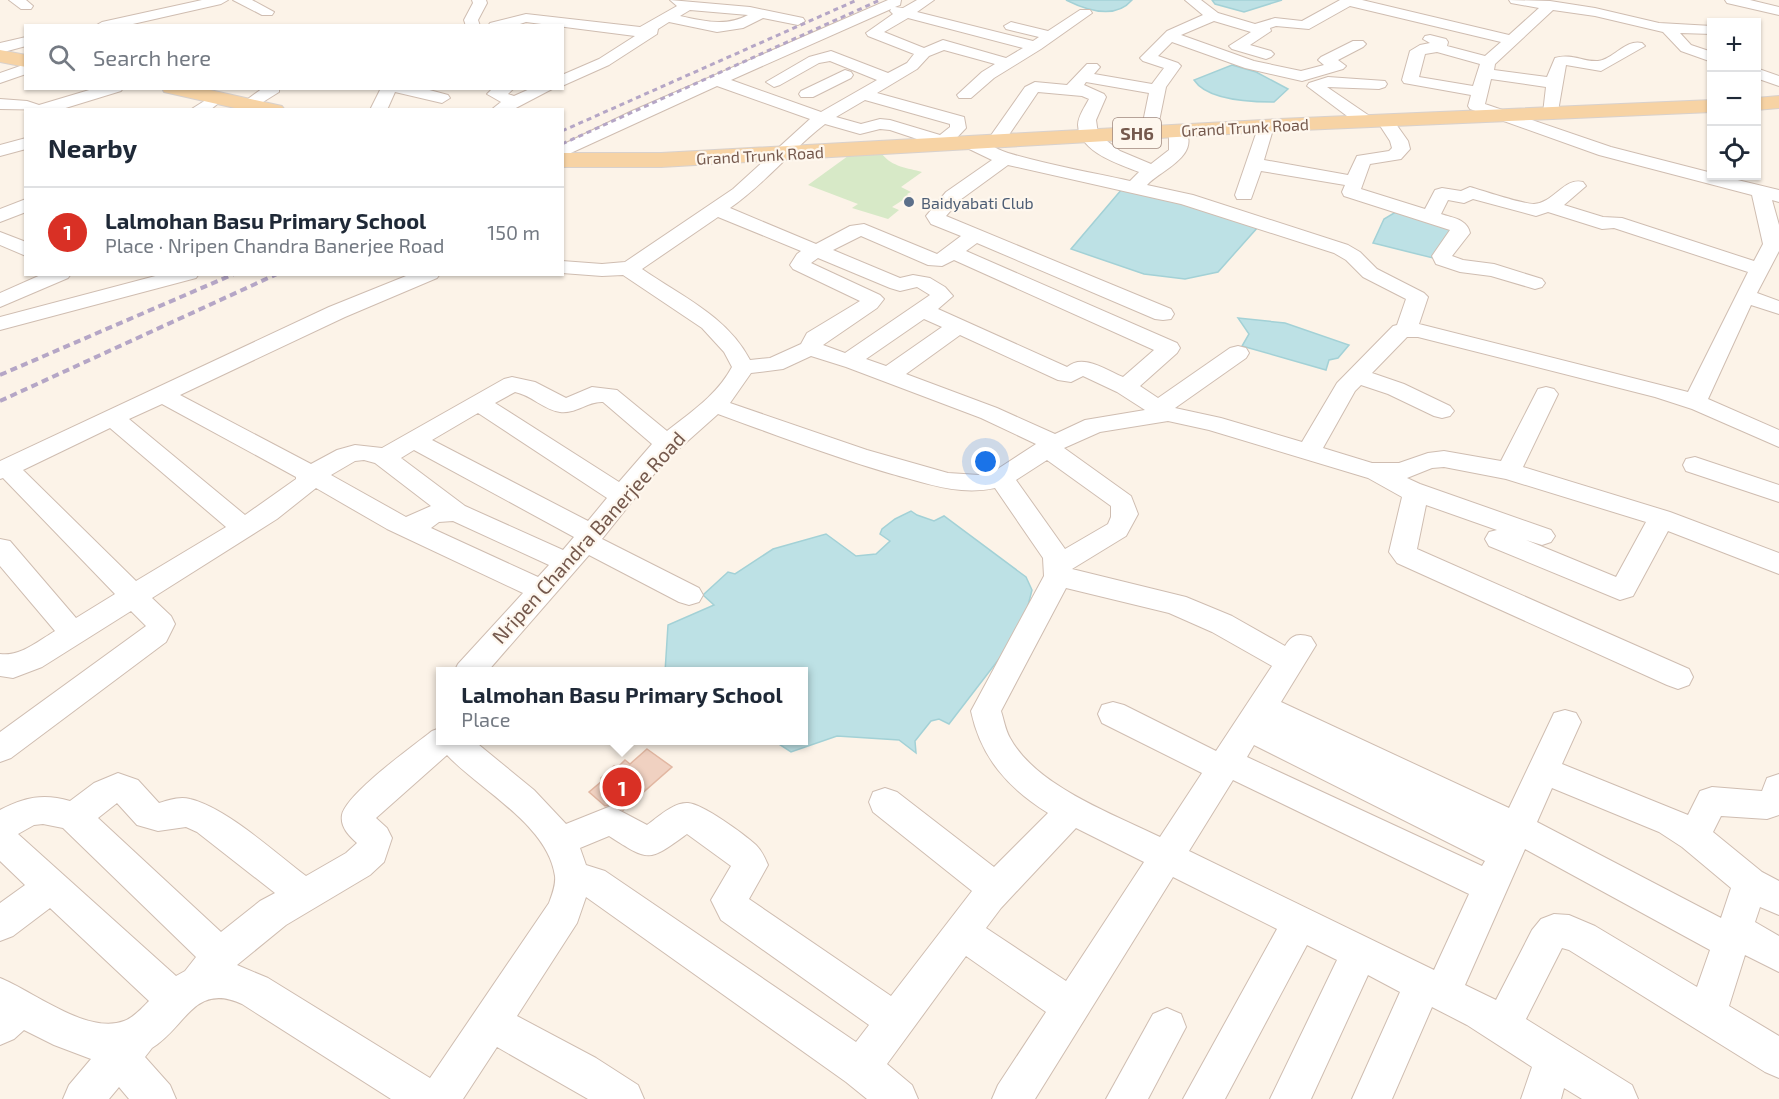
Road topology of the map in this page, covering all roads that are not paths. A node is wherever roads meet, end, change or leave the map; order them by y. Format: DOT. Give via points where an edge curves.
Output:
graph roads {
  1 [pos="221,0"];
  2 [pos="240,0"];
  3 [pos="927,0"];
  4 [pos="1192,0"];
  5 [pos="1516,0"];
  6 [pos="1732,0"];
  7 [pos="484,1"];
  8 [pos="1349,1"];
  9 [pos="682,2"];
  10 [pos="1316,3"];
  11 [pos="1550,5"];
  12 [pos="187,9"];
  13 [pos="895,10"];
  14 [pos="267,12"];
  15 [pos="1779,12"];
  16 [pos="762,13"];
  17 [pos="1085,13"];
  18 [pos="1398,13"];
  19 [pos="157,15"];
  20 [pos="1213,16"];
  21 [pos="668,18"];
  22 [pos="981,18"];
  23 [pos="202,20"];
  24 [pos="798,21"];
  25 [pos="1275,22"];
  26 [pos="1761,22"];
  27 [pos="112,24"];
  28 [pos="173,24"];
  29 [pos="473,24"];
  30 [pos="503,24"];
  31 [pos="1256,28"];
  32 [pos="1668,28"];
  33 [pos="1707,30"];
  34 [pos="660,32"];
  35 [pos="564,36"];
  36 [pos="1051,36"];
  37 [pos="1169,36"];
  38 [pos="881,38"];
  39 [pos="584,40"];
  40 [pos="1511,40"];
  41 [pos="711,41"];
  42 [pos="24,42"];
  43 [pos="606,44"];
  44 [pos="1358,44"];
  45 [pos="1439,45"];
  46 [pos="1636,45"];
  47 [pos="0,48"];
  48 [pos="627,48"];
  49 [pos="1201,48"];
  50 [pos="790,50"];
  51 [pos="1027,52"];
  52 [pos="924,54"];
  53 [pos="0,56"];
  54 [pos="1273,56"];
  55 [pos="1707,56"];
  56 [pos="836,57"];
  57 [pos="1332,57"];
  58 [pos="814,60"];
  59 [pos="24,61"];
  60 [pos="1352,62"];
  61 [pos="1008,63"];
  62 [pos="1173,66"];
  63 [pos="1449,67"];
  64 [pos="1485,69"];
  65 [pos="24,70"];
  66 [pos="1413,70"];
  67 [pos="741,71"];
  68 [pos="845,75"];
  69 [pos="988,75"];
  70 [pos="1761,75"];
  71 [pos="0,78"];
  72 [pos="1519,78"];
  73 [pos="1087,79"];
  74 [pos="564,80"];
  75 [pos="891,80"];
  76 [pos="718,81"];
  77 [pos="1309,81"];
  78 [pos="1779,81"];
  79 [pos="774,82"];
  80 [pos="1553,83"];
  81 [pos="1379,84"];
  82 [pos="108,90"];
  83 [pos="180,90"];
  84 [pos="270,90"];
  85 [pos="388,90"];
  86 [pos="408,90"];
  87 [pos="539,90"];
  88 [pos="1158,90"];
  89 [pos="870,92"];
  90 [pos="1479,92"];
  91 [pos="807,94"];
  92 [pos="965,95"];
  93 [pos="217,98"];
  94 [pos="442,98"];
  95 [pos="506,100"];
  96 [pos="1778,103"];
  97 [pos="0,104"];
  98 [pos="249,104"];
  99 [pos="1761,104"];
  100 [pos="842,106"];
  101 [pos="1707,106"];
  102 [pos="34,108"];
  103 [pos="45,108"];
  104 [pos="201,108"];
  105 [pos="266,108"];
  106 [pos="379,108"];
  107 [pos="1551,113"];
  108 [pos="1502,114"];
  109 [pos="822,118"];
  110 [pos="1375,121"];
  111 [pos="1266,126"];
  112 [pos="1178,131"];
  113 [pos="1150,132"];
  114 [pos="1089,136"];
  115 [pos="942,143"];
  116 [pos="24,144"];
  117 [pos="1000,150"];
  118 [pos="0,151"];
  119 [pos="564,151"];
  120 [pos="782,154"];
  121 [pos="564,160"];
  122 [pos="1254,164"];
  123 [pos="1151,170"];
  124 [pos="1354,181"];
  125 [pos="1576,186"];
  126 [pos="1134,187"];
  127 [pos="1769,193"];
  128 [pos="1244,195"];
  129 [pos="1548,206"];
  130 [pos="716,210"];
  131 [pos="1430,217"];
  132 [pos="975,235"];
  133 [pos="0,238"];
  134 [pos="24,250"];
  135 [pos="24,250"];
  136 [pos="817,250"];
  137 [pos="952,252"];
  138 [pos="0,260"];
  139 [pos="564,267"];
  140 [pos="630,268"];
  141 [pos="1759,269"];
  142 [pos="56,276"];
  143 [pos="181,276"];
  144 [pos="425,276"];
  145 [pos="1535,283"];
  146 [pos="1745,296"];
  147 [pos="0,301"];
  148 [pos="1137,303"];
  149 [pos="1779,308"];
  150 [pos="923,310"];
  151 [pos="1163,314"];
  152 [pos="1112,323"];
  153 [pos="0,324"];
  154 [pos="959,325"];
  155 [pos="1407,329"];
  156 [pos="810,348"];
  157 [pos="1238,353"];
  158 [pos="849,360"];
  159 [pos="743,367"];
  160 [pos="889,375"];
  161 [pos="1356,375"];
  162 [pos="1125,387"];
  163 [pos="163,394"];
  164 [pos="1546,394"];
  165 [pos="477,402"];
  166 [pos="1695,402"];
  167 [pos="714,405"];
  168 [pos="1163,411"];
  169 [pos="1442,411"];
  170 [pos="113,418"];
  171 [pos="1779,439"];
  172 [pos="412,440"];
  173 [pos="667,444"];
  174 [pos="1051,445"];
  175 [pos="1308,452"];
  176 [pos="384,458"];
  177 [pos="1695,465"];
  178 [pos="4,470"];
  179 [pos="1371,471"];
  180 [pos="1509,471"];
  181 [pos="310,474"];
  182 [pos="1001,478"];
  183 [pos="1413,490"];
  184 [pos="1779,494"];
  185 [pos="622,496"];
  186 [pos="456,512"];
  187 [pos="1661,518"];
  188 [pos="405,525"];
  189 [pos="244,528"];
  190 [pos="1542,536"];
  191 [pos="588,538"];
  192 [pos="1498,539"];
  193 [pos="0,548"];
  194 [pos="566,562"];
  195 [pos="1779,564"];
  196 [pos="1058,571"];
  197 [pos="541,590"];
  198 [pos="689,595"];
  199 [pos="132,596"];
  200 [pos="73,633"];
  201 [pos="473,667"];
  202 [pos="4,670"];
  203 [pos="1678,677"];
  204 [pos="1113,714"];
  205 [pos="1255,717"];
  206 [pos="1565,722"];
  207 [pos="438,745"];
  208 [pos="456,745"];
  209 [pos="0,749"];
  210 [pos="1225,766"];
  211 [pos="1543,770"];
  212 [pos="1779,788"];
  213 [pos="885,802"];
  214 [pos="1072,810"];
  215 [pos="74,817"];
  216 [pos="0,828"];
  217 [pos="1694,837"];
  218 [pos="0,840"];
  219 [pos="1511,841"];
  220 [pos="560,842"];
  221 [pos="1168,857"];
  222 [pos="573,877"];
  223 [pos="51,886"];
  224 [pos="1490,887"];
  225 [pos="1764,891"];
  226 [pos="304,895"];
  227 [pos="990,896"];
  228 [pos="0,923"];
  229 [pos="1300,923"];
  230 [pos="963,933"];
  231 [pos="1733,936"];
  232 [pos="1360,952"];
  233 [pos="1779,955"];
  234 [pos="199,979"];
  235 [pos="1432,988"];
  236 [pos="1071,1007"];
  237 [pos="7,1010"];
  238 [pos="1707,1014"];
  239 [pos="895,1021"];
  240 [pos="492,1023"];
  241 [pos="1503,1026"];
  242 [pos="1167,1027"];
  243 [pos="128,1047"];
  244 [pos="1554,1058"];
  245 [pos="1779,1058"];
  246 [pos="874,1087"];
  247 [pos="83,1099"];
  248 [pos="156,1099"];
  249 [pos="427,1099"];
  250 [pos="440,1099"];
  251 [pos="624,1099"];
  252 [pos="1012,1099"];
  253 [pos="1126,1099"];
  254 [pos="1203,1099"];
  255 [pos="1290,1099"];
  256 [pos="1372,1099"];
  257 [pos="1541,1099"];
  258 [pos="1618,1099"];
  1 -- 12 [label="street"];
  2 -- 14 [label="street"];
  3 -- 13 [label="street"];
  4 -- 20 [label="street"];
  5 -- 11 [label="street"];
  6 -- 15 [label="street"];
  7 -- 29 [label="street" via="473,15"];
  8 -- 18 [label="street"];
  8 -- 25 [label="street" via="1305,26"];
  9 -- 16 [label="street"];
  9 -- 21 [label="street"];
  10 -- 25 [label="street"];
  11 -- 32 [label="street"];
  11 -- 40 [label="street"];
  12 -- 19 [label="street"];
  12 -- 23 [label="street"];
  13 -- 38 [label="street" via="873,33"];
  13 -- 50 [label="street"];
  13 -- 51 [label="street" via="1020,41 1031,45"];
  15 -- 26 [label="street"];
  16 -- 21 [label="street" via="723,29"];
  16 -- 24 [label="street"];
  17 -- 36 [label="street"];
  18 -- 40 [label="street"];
  18 -- 45 [label="street" via="1390,19"];
  19 -- 27 [label="street"];
  19 -- 28 [label="street"];
  20 -- 31 [label="street"];
  20 -- 37 [label="street"];
  21 -- 34 [label="street"];
  22 -- 36 [label="street"];
  25 -- 31 [label="street"];
  30 -- 34 [label="street" via="526,18"];
  31 -- 54 [label="street" via="1264,32 1237,46"];
  32 -- 33 [label="street"];
  32 -- 55 [label="street" via="1686,48"];
  34 -- 41 [label="street"];
  34 -- 48 [label="street"];
  35 -- 39 [label="street"];
  36 -- 51 [label="street"];
  37 -- 49 [label="street"];
  37 -- 62 [label="street" via="1148,58"];
  38 -- 52 [label="street"];
  38 -- 56 [label="street"];
  40 -- 64 [label="street"];
  42 -- 47 [label="street"];
  43 -- 48 [label="street"];
  44 -- 57 [label="street"];
  45 -- 64 [label="street"];
  45 -- 66 [label="street" via="1420,49"];
  46 -- 80 [label="street" via="1601,66 1563,60"];
  48 -- 74 [label="street"];
  49 -- 62 [label="street"];
  49 -- 77 [label="street"];
  50 -- 58 [label="street"];
  50 -- 67 [label="street"];
  51 -- 61 [label="street"];
  52 -- 61 [label="street" via="943,45"];
  52 -- 69 [label="street" via="969,65"];
  52 -- 75 [label="street"];
  53 -- 59 [label="main road"];
  56 -- 58 [label="street"];
  56 -- 75 [label="street"];
  57 -- 60 [label="street"];
  57 -- 77 [label="street" via="1326,60 1338,66"];
  58 -- 68 [label="street"];
  58 -- 79 [label="street"];
  61 -- 69 [label="street"];
  62 -- 88 [label="street"];
  63 -- 64 [label="street"];
  64 -- 72 [label="street"];
  64 -- 90 [label="street"];
  65 -- 71 [label="street"];
  66 -- 90 [label="street"];
  66 -- 108 [label="street" via="1412,92 1418,95"];
  67 -- 76 [label="street"];
  67 -- 79 [label="street"];
  68 -- 89 [label="street"];
  68 -- 91 [label="street"];
  69 -- 92 [label="street"];
  70 -- 78 [label="street"];
  72 -- 80 [label="street"];
  72 -- 108 [label="street"];
  73 -- 88 [label="street"];
  73 -- 114 [label="street" via="1098,97 1087,121"];
  73 -- 117 [label="street" via="1031,90"];
  75 -- 89 [label="street"];
  76 -- 109 [label="street"];
  76 -- 119 [label="street"];
  77 -- 81 [label="street"];
  77 -- 110 [label="street"];
  79 -- 91 [label="street"];
  80 -- 107 [label="street"];
  82 -- 103 [label="street"];
  83 -- 93 [label="main road"];
  84 -- 98 [label="street"];
  85 -- 106 [label="street"];
  86 -- 94 [label="street"];
  87 -- 95 [label="street"];
  88 -- 113 [label="street"];
  89 -- 100 [label="street"];
  89 -- 115 [label="street" via="958,121 958,128"];
  90 -- 108 [label="street" via="1476,106"];
  91 -- 100 [label="street"];
  93 -- 98 [label="main road"];
  93 -- 104 [label="street"];
  96 -- 99 [label="main road"];
  97 -- 102 [label="street"];
  98 -- 105 [label="main road"];
  100 -- 109 [label="street"];
  101 -- 107 [label="main road, Grand Trunk Road / SH6"];
  107 -- 108 [label="main road, Grand Trunk Road / SH6"];
  108 -- 110 [label="main road, Grand Trunk Road / SH6"];
  108 -- 127 [label="street" via="1605,151"];
  109 -- 115 [label="street" via="860,129 886,124"];
  109 -- 120 [label="street"];
  110 -- 111 [label="main road, Grand Trunk Road / SH6"];
  110 -- 124 [label="street" via="1399,141 1401,149 1395,154 1363,160"];
  111 -- 112 [label="main road, Grand Trunk Road / SH6"];
  111 -- 122 [label="street"];
  112 -- 113 [label="main road, Grand Trunk Road / SH6"];
  112 -- 123 [label="street" via="1178,153"];
  113 -- 114 [label="main road, Grand Trunk Road / SH6"];
  114 -- 117 [label="main road, Grand Trunk Road / SH6"];
  114 -- 123 [label="street" via="1107,151"];
  115 -- 117 [label="main road, Grand Trunk Road / SH6" via="972,143"];
  115 -- 120 [label="main road, Grand Trunk Road / SH6"];
  116 -- 118 [label="street"];
  117 -- 126 [label="street"];
  117 -- 132 [label="street" via="936,216"];
  120 -- 121 [label="main road, Grand Trunk Road / SH6"];
  120 -- 130 [label="street" via="753,183"];
  122 -- 124 [label="street"];
  122 -- 128 [label="street"];
  123 -- 126 [label="street"];
  124 -- 131 [label="street" via="1350,189 1354,195"];
  125 -- 129 [label="street"];
  126 -- 155 [label="street" via="1186,199 1341,249 1370,273 1417,297"];
  127 -- 141 [label="street" via="1773,244"];
  129 -- 131 [label="street" via="1533,210 1470,193 1464,197 1442,194"];
  129 -- 141 [label="street" via="1602,223 1615,222"];
  130 -- 136 [label="street"];
  130 -- 140 [label="street"];
  131 -- 145 [label="street" via="1460,228 1443,260"];
  132 -- 137 [label="street"];
  132 -- 148 [label="street"];
  133 -- 134 [label="street"];
  135 -- 138 [label="street"];
  136 -- 137 [label="street" via="860,230 928,260 942,260"];
  136 -- 150 [label="street" via="897,284 917,281 943,296"];
  136 -- 156 [label="street" via="800,265 873,301 815,338"];
  137 -- 152 [label="street"];
  139 -- 140 [label="street"];
  140 -- 159 [label="street" via="710,324 738,353"];
  141 -- 146 [label="street"];
  142 -- 147 [label="street"];
  143 -- 153 [label="street"];
  144 -- 163 [label="street" via="337,312"];
  146 -- 149 [label="street"];
  146 -- 166 [label="street"];
  148 -- 151 [label="street"];
  148 -- 152 [label="street"];
  150 -- 154 [label="street"];
  150 -- 158 [label="street"];
  152 -- 162 [label="street" via="1170,349"];
  154 -- 160 [label="street"];
  154 -- 162 [label="street" via="1066,375 1082,368"];
  155 -- 161 [label="street"];
  155 -- 166 [label="street"];
  156 -- 158 [label="street"];
  156 -- 159 [label="street" via="775,364"];
  157 -- 168 [label="street"];
  158 -- 160 [label="street"];
  159 -- 167 [label="street, Nripen Chandra Banerjee Road" via="731,388"];
  160 -- 174 [label="street" via="989,413"];
  161 -- 169 [label="street"];
  161 -- 175 [label="street"];
  162 -- 168 [label="street"];
  163 -- 170 [label="street"];
  163 -- 181 [label="street"];
  164 -- 180 [label="street"];
  165 -- 172 [label="street"];
  165 -- 173 [label="street" via="512,384 527,387 562,405 602,393"];
  165 -- 185 [label="street"];
  166 -- 171 [label="street"];
  167 -- 173 [label="street, Nripen Chandra Banerjee Road"];
  167 -- 182 [label="street" via="858,456 948,481 979,483"];
  168 -- 174 [label="street" via="1094,425"];
  168 -- 175 [label="street"];
  170 -- 178 [label="street"];
  170 -- 189 [label="street"];
  172 -- 176 [label="street"];
  172 -- 191 [label="street"];
  173 -- 185 [label="street, Nripen Chandra Banerjee Road"];
  174 -- 182 [label="street"];
  174 -- 196 [label="street" via="1122,502 1126,512 1117,530"];
  175 -- 179 [label="street"];
  176 -- 181 [label="street" via="360,450"];
  176 -- 186 [label="street"];
  177 -- 184 [label="street"];
  178 -- 199 [label="street"];
  179 -- 180 [label="street" via="1401,471 1444,459"];
  179 -- 183 [label="street"];
  180 -- 187 [label="street"];
  181 -- 188 [label="street"];
  181 -- 189 [label="street" via="305,485"];
  182 -- 196 [label="street" via="1056,557"];
  183 -- 190 [label="street"];
  183 -- 203 [label="street" via="1417,496 1403,552 1407,556"];
  185 -- 191 [label="street, Nripen Chandra Banerjee Road"];
  186 -- 188 [label="street" via="443,511 418,524"];
  186 -- 194 [label="street"];
  187 -- 192 [label="street" via="1622,590"];
  187 -- 195 [label="street"];
  188 -- 197 [label="street"];
  189 -- 199 [label="street"];
  191 -- 194 [label="street, Nripen Chandra Banerjee Road"];
  191 -- 198 [label="street"];
  193 -- 200 [label="street"];
  194 -- 197 [label="street, Nripen Chandra Banerjee Road"];
  196 -- 205 [label="street" via="1184,607 1295,653"];
  196 -- 214 [label="street" via="986,711 989,731 1006,759 1035,788"];
  197 -- 201 [label="street, Nripen Chandra Banerjee Road"];
  199 -- 200 [label="street"];
  199 -- 209 [label="street" via="161,624 156,634"];
  200 -- 202 [label="street" via="32,659"];
  204 -- 210 [label="street"];
  205 -- 210 [label="street"];
  205 -- 219 [label="street"];
  206 -- 211 [label="street"];
  207 -- 226 [label="street" via="358,815 360,825 375,838 372,851 358,864"];
  208 -- 220 [label="street" via="537,814"];
  210 -- 221 [label="street"];
  210 -- 224 [label="street"];
  211 -- 217 [label="street" via="1664,818"];
  211 -- 219 [label="street"];
  212 -- 217 [label="street" via="1773,802 1767,805 1712,801"];
  213 -- 227 [label="street" via="993,887"];
  214 -- 221 [label="street"];
  214 -- 227 [label="street"];
  215 -- 216 [label="street" via="49,809 23,812"];
  215 -- 226 [label="street" via="106,793 118,788 126,790 149,815 190,813 209,822"];
  215 -- 234 [label="street"];
  217 -- 225 [label="street"];
  218 -- 223 [label="street"];
  219 -- 224 [label="street"];
  219 -- 231 [label="street"];
  220 -- 222 [label="street"];
  220 -- 239 [label="street" via="611,820 648,843 690,817 751,865 729,900 734,909"];
  221 -- 229 [label="street"];
  221 -- 236 [label="street"];
  222 -- 240 [label="street" via="564,911"];
  222 -- 246 [label="street" via="593,882"];
  223 -- 228 [label="street"];
  223 -- 234 [label="street"];
  224 -- 235 [label="street"];
  225 -- 231 [label="street"];
  226 -- 234 [label="street" via="257,925"];
  227 -- 230 [label="street"];
  229 -- 232 [label="street"];
  229 -- 254 [label="street"];
  230 -- 236 [label="street"];
  230 -- 239 [label="street"];
  231 -- 233 [label="street"];
  231 -- 238 [label="street"];
  232 -- 235 [label="street"];
  232 -- 255 [label="street"];
  234 -- 243 [label="street"];
  234 -- 249 [label="street" via="225,979 255,991"];
  235 -- 241 [label="street"];
  235 -- 256 [label="street"];
  236 -- 252 [label="street"];
  237 -- 243 [label="street" via="86,1040"];
  238 -- 241 [label="street" via="1582,938 1554,931"];
  238 -- 245 [label="street"];
  239 -- 246 [label="street"];
  240 -- 250 [label="street"];
  240 -- 251 [label="street"];
  241 -- 244 [label="street"];
  242 -- 253 [label="street"];
  243 -- 247 [label="street"];
  243 -- 248 [label="street"];
  244 -- 257 [label="street"];
  244 -- 258 [label="street"];
}
